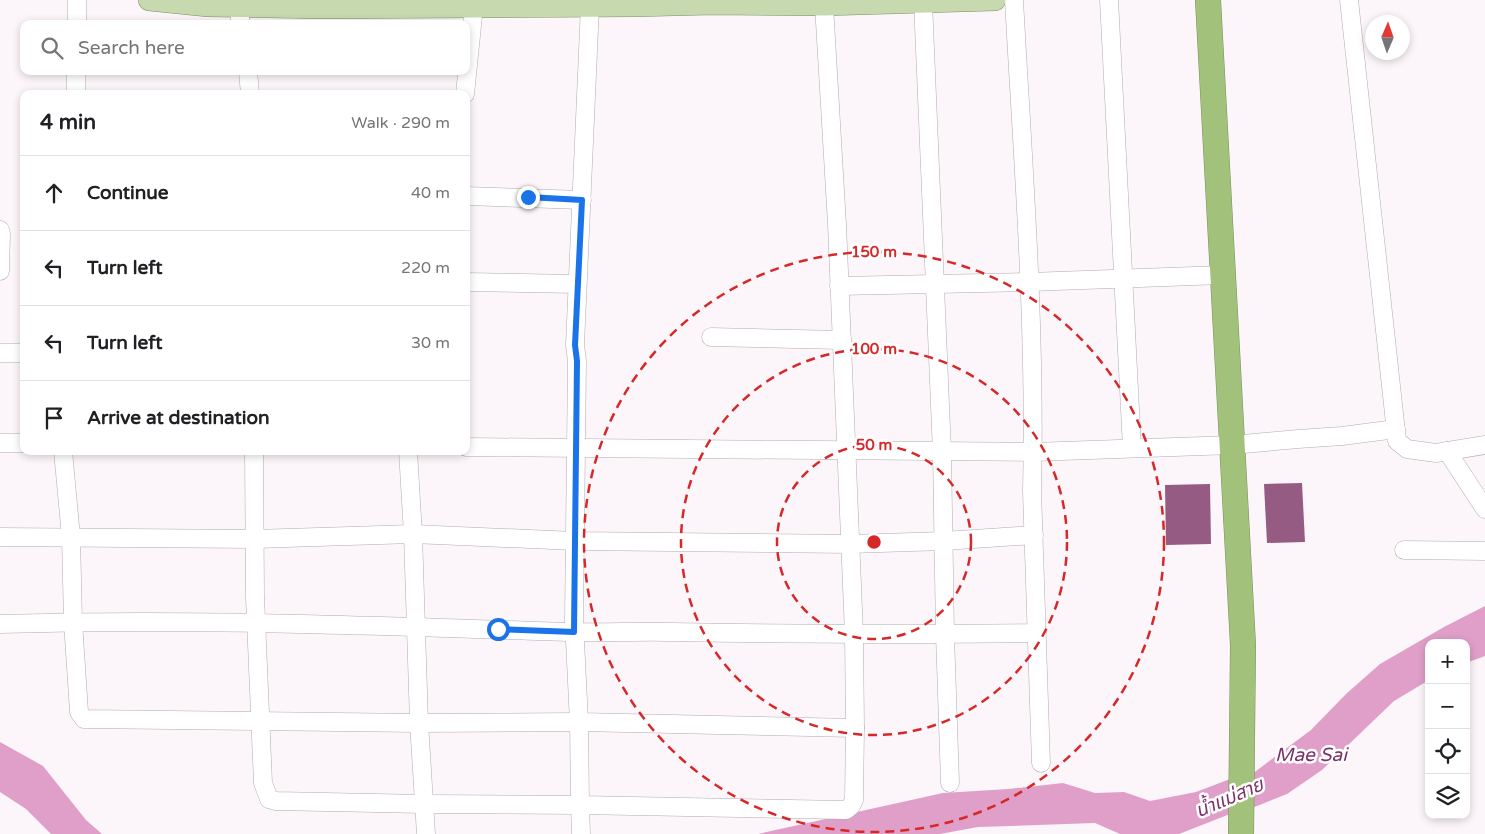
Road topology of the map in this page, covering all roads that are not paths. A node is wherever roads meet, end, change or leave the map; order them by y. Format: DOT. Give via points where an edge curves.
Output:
graph roads {
  1 [pos="77,0"];
  2 [pos="149,0"];
  3 [pos="995,0"];
  4 [pos="1014,0"];
  5 [pos="1108,0"];
  6 [pos="1208,0"];
  7 [pos="1349,0"];
  8 [pos="923,2"];
  9 [pos="633,3"];
  10 [pos="463,4"];
  11 [pos="824,5"];
  12 [pos="590,6"];
  13 [pos="239,15"];
  14 [pos="76,20"];
  15 [pos="463,20"];
  16 [pos="76,75"];
  17 [pos="248,75"];
  18 [pos="465,75"];
  19 [pos="76,90"];
  20 [pos="250,90"];
  21 [pos="465,90"];
  22 [pos="470,196"];
  23 [pos="582,200"];
  24 [pos="0,230"];
  25 [pos="0,271"];
  26 [pos="1222,275"];
  27 [pos="1123,279"];
  28 [pos="470,282"];
  29 [pos="1029,282"];
  30 [pos="577,284"];
  31 [pos="935,284"];
  32 [pos="839,286"];
  33 [pos="711,337"];
  34 [pos="842,340"];
  35 [pos="0,352"];
  36 [pos="20,353"];
  37 [pos="1396,429"];
  38 [pos="0,443"];
  39 [pos="20,443"];
  40 [pos="1232,445"];
  41 [pos="1485,445"];
  42 [pos="470,447"];
  43 [pos="576,448"];
  44 [pos="1132,448"];
  45 [pos="846,450"];
  46 [pos="1447,451"];
  47 [pos="942,452"];
  48 [pos="1033,452"];
  49 [pos="63,455"];
  50 [pos="254,455"];
  51 [pos="408,455"];
  52 [pos="1485,509"];
  53 [pos="413,534"];
  54 [pos="1034,535"];
  55 [pos="0,537"];
  56 [pos="71,538"];
  57 [pos="254,539"];
  58 [pos="575,541"];
  59 [pos="944,541"];
  60 [pos="849,544"];
  61 [pos="1404,550"];
  62 [pos="1485,551"];
  63 [pos="73,622"];
  64 [pos="256,623"];
  65 [pos="0,624"];
  66 [pos="416,626"];
  67 [pos="574,632"];
  68 [pos="1037,632"];
  69 [pos="854,634"];
  70 [pos="945,634"];
  71 [pos="260,722"];
  72 [pos="579,722"];
  73 [pos="419,723"];
  74 [pos="855,728"];
  75 [pos="1041,763"];
  76 [pos="950,784"];
  77 [pos="424,804"];
  78 [pos="580,805"];
  79 [pos="426,834"];
  80 [pos="581,834"];
  81 [pos="1242,834"];
  1 -- 14 [label="street"];
  2 -- 13 [label="main road"];
  3 -- 8 [label="main road"];
  4 -- 29 [label="street"];
  5 -- 27 [label="street"];
  6 -- 26 [label="highway"];
  7 -- 37 [label="street"];
  8 -- 11 [label="main road"];
  8 -- 31 [label="street"];
  9 -- 11 [label="main road"];
  9 -- 12 [label="main road"];
  10 -- 12 [label="main road"];
  10 -- 13 [label="main road"];
  10 -- 15 [label="street"];
  11 -- 32 [label="street"];
  12 -- 23 [label="street"];
  16 -- 19 [label="street"];
  17 -- 20 [label="street"];
  18 -- 21 [label="street"];
  22 -- 23 [label="street"];
  23 -- 30 [label="street"];
  24 -- 25 [label="street"];
  26 -- 27 [label="street"];
  26 -- 40 [label="highway"];
  27 -- 29 [label="street"];
  27 -- 44 [label="street"];
  28 -- 30 [label="street"];
  29 -- 31 [label="street"];
  29 -- 48 [label="street"];
  30 -- 43 [label="street"];
  31 -- 32 [label="street"];
  31 -- 47 [label="street"];
  32 -- 34 [label="street"];
  33 -- 34 [label="street"];
  34 -- 45 [label="street"];
  35 -- 36 [label="street"];
  37 -- 40 [label="street"];
  37 -- 46 [label="street" via="1397,441 1406,449 1436,453"];
  38 -- 39 [label="street"];
  40 -- 44 [label="street"];
  40 -- 81 [label="highway" via="1243,645"];
  41 -- 46 [label="street"];
  42 -- 43 [label="street"];
  43 -- 45 [label="street"];
  43 -- 58 [label="street"];
  44 -- 48 [label="street"];
  45 -- 47 [label="street"];
  45 -- 60 [label="street"];
  46 -- 52 [label="street"];
  47 -- 48 [label="street"];
  47 -- 59 [label="street"];
  48 -- 54 [label="street"];
  49 -- 56 [label="street"];
  50 -- 57 [label="street"];
  51 -- 53 [label="street"];
  53 -- 57 [label="street"];
  53 -- 58 [label="street"];
  53 -- 66 [label="street"];
  54 -- 59 [label="street"];
  54 -- 68 [label="street"];
  55 -- 56 [label="street"];
  56 -- 57 [label="street"];
  56 -- 63 [label="street"];
  57 -- 64 [label="street"];
  58 -- 60 [label="street"];
  58 -- 67 [label="street"];
  59 -- 60 [label="street"];
  59 -- 70 [label="street"];
  60 -- 69 [label="street"];
  61 -- 62 [label="street"];
  63 -- 64 [label="street"];
  63 -- 65 [label="street"];
  63 -- 71 [label="street" via="79,712 84,719"];
  64 -- 66 [label="street"];
  64 -- 71 [label="street"];
  66 -- 67 [label="street"];
  66 -- 73 [label="street"];
  67 -- 69 [label="street"];
  67 -- 72 [label="street"];
  68 -- 70 [label="street"];
  68 -- 75 [label="street"];
  69 -- 70 [label="street"];
  69 -- 74 [label="street"];
  70 -- 76 [label="street"];
  71 -- 73 [label="street"];
  71 -- 77 [label="street" via="262,783 269,799"];
  72 -- 73 [label="street"];
  72 -- 74 [label="street"];
  72 -- 78 [label="street"];
  73 -- 77 [label="street"];
  74 -- 78 [label="street" via="854,800 846,810"];
  77 -- 78 [label="street"];
  77 -- 79 [label="street"];
  78 -- 80 [label="street"];
}
